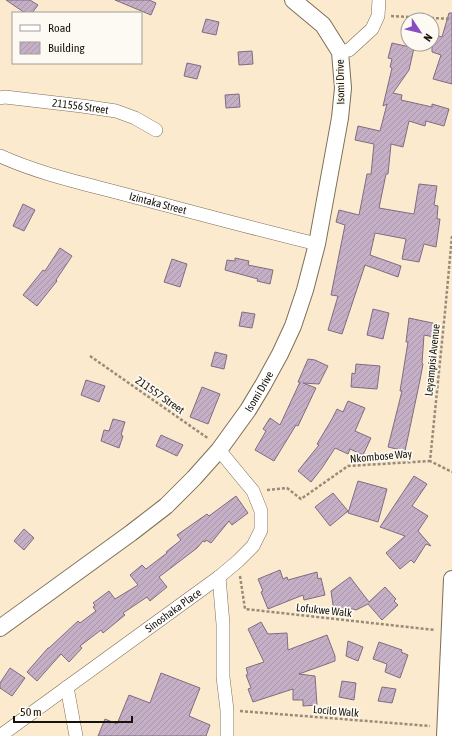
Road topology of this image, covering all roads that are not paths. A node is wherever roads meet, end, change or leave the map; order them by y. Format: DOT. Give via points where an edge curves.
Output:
graph roads {
  1 [pos="293,0"];
  2 [pos="379,0"];
  3 [pos="340,52"];
  4 [pos="0,98"];
  5 [pos="156,130"];
  6 [pos="0,156"];
  7 [pos="317,244"];
  8 [pos="219,450"];
  9 [pos="219,577"];
  10 [pos="452,580"];
  11 [pos="0,628"];
  12 [pos="67,687"];
  13 [pos="445,732"];
  14 [pos="0,736"];
  15 [pos="76,736"];
  16 [pos="227,736"];
  1 -- 3 [label="street" via="323,25"];
  2 -- 3 [label="street" via="378,16 372,29 349,50"];
  3 -- 7 [label="street, Isomi Drive" via="343,88 340,118"];
  4 -- 5 [label="street, 211556 Street" via="116,111"];
  6 -- 7 [label="street, Izintaka Street" via="14,163 76,182"];
  7 -- 8 [label="street, Isomi Drive" via="293,326 280,354 248,410"];
  8 -- 9 [label="street, Sinoshaka Place" via="253,491 261,511 261,530 252,546"];
  8 -- 11 [label="street, Isomi Drive" via="166,506"];
  9 -- 12 [label="street, Sinoshaka Place"];
  9 -- 16 [label="street"];
  10 -- 13 [label="street"];
  12 -- 14 [label="street, Sinoshaka Place"];
  12 -- 15 [label="street"];
}
